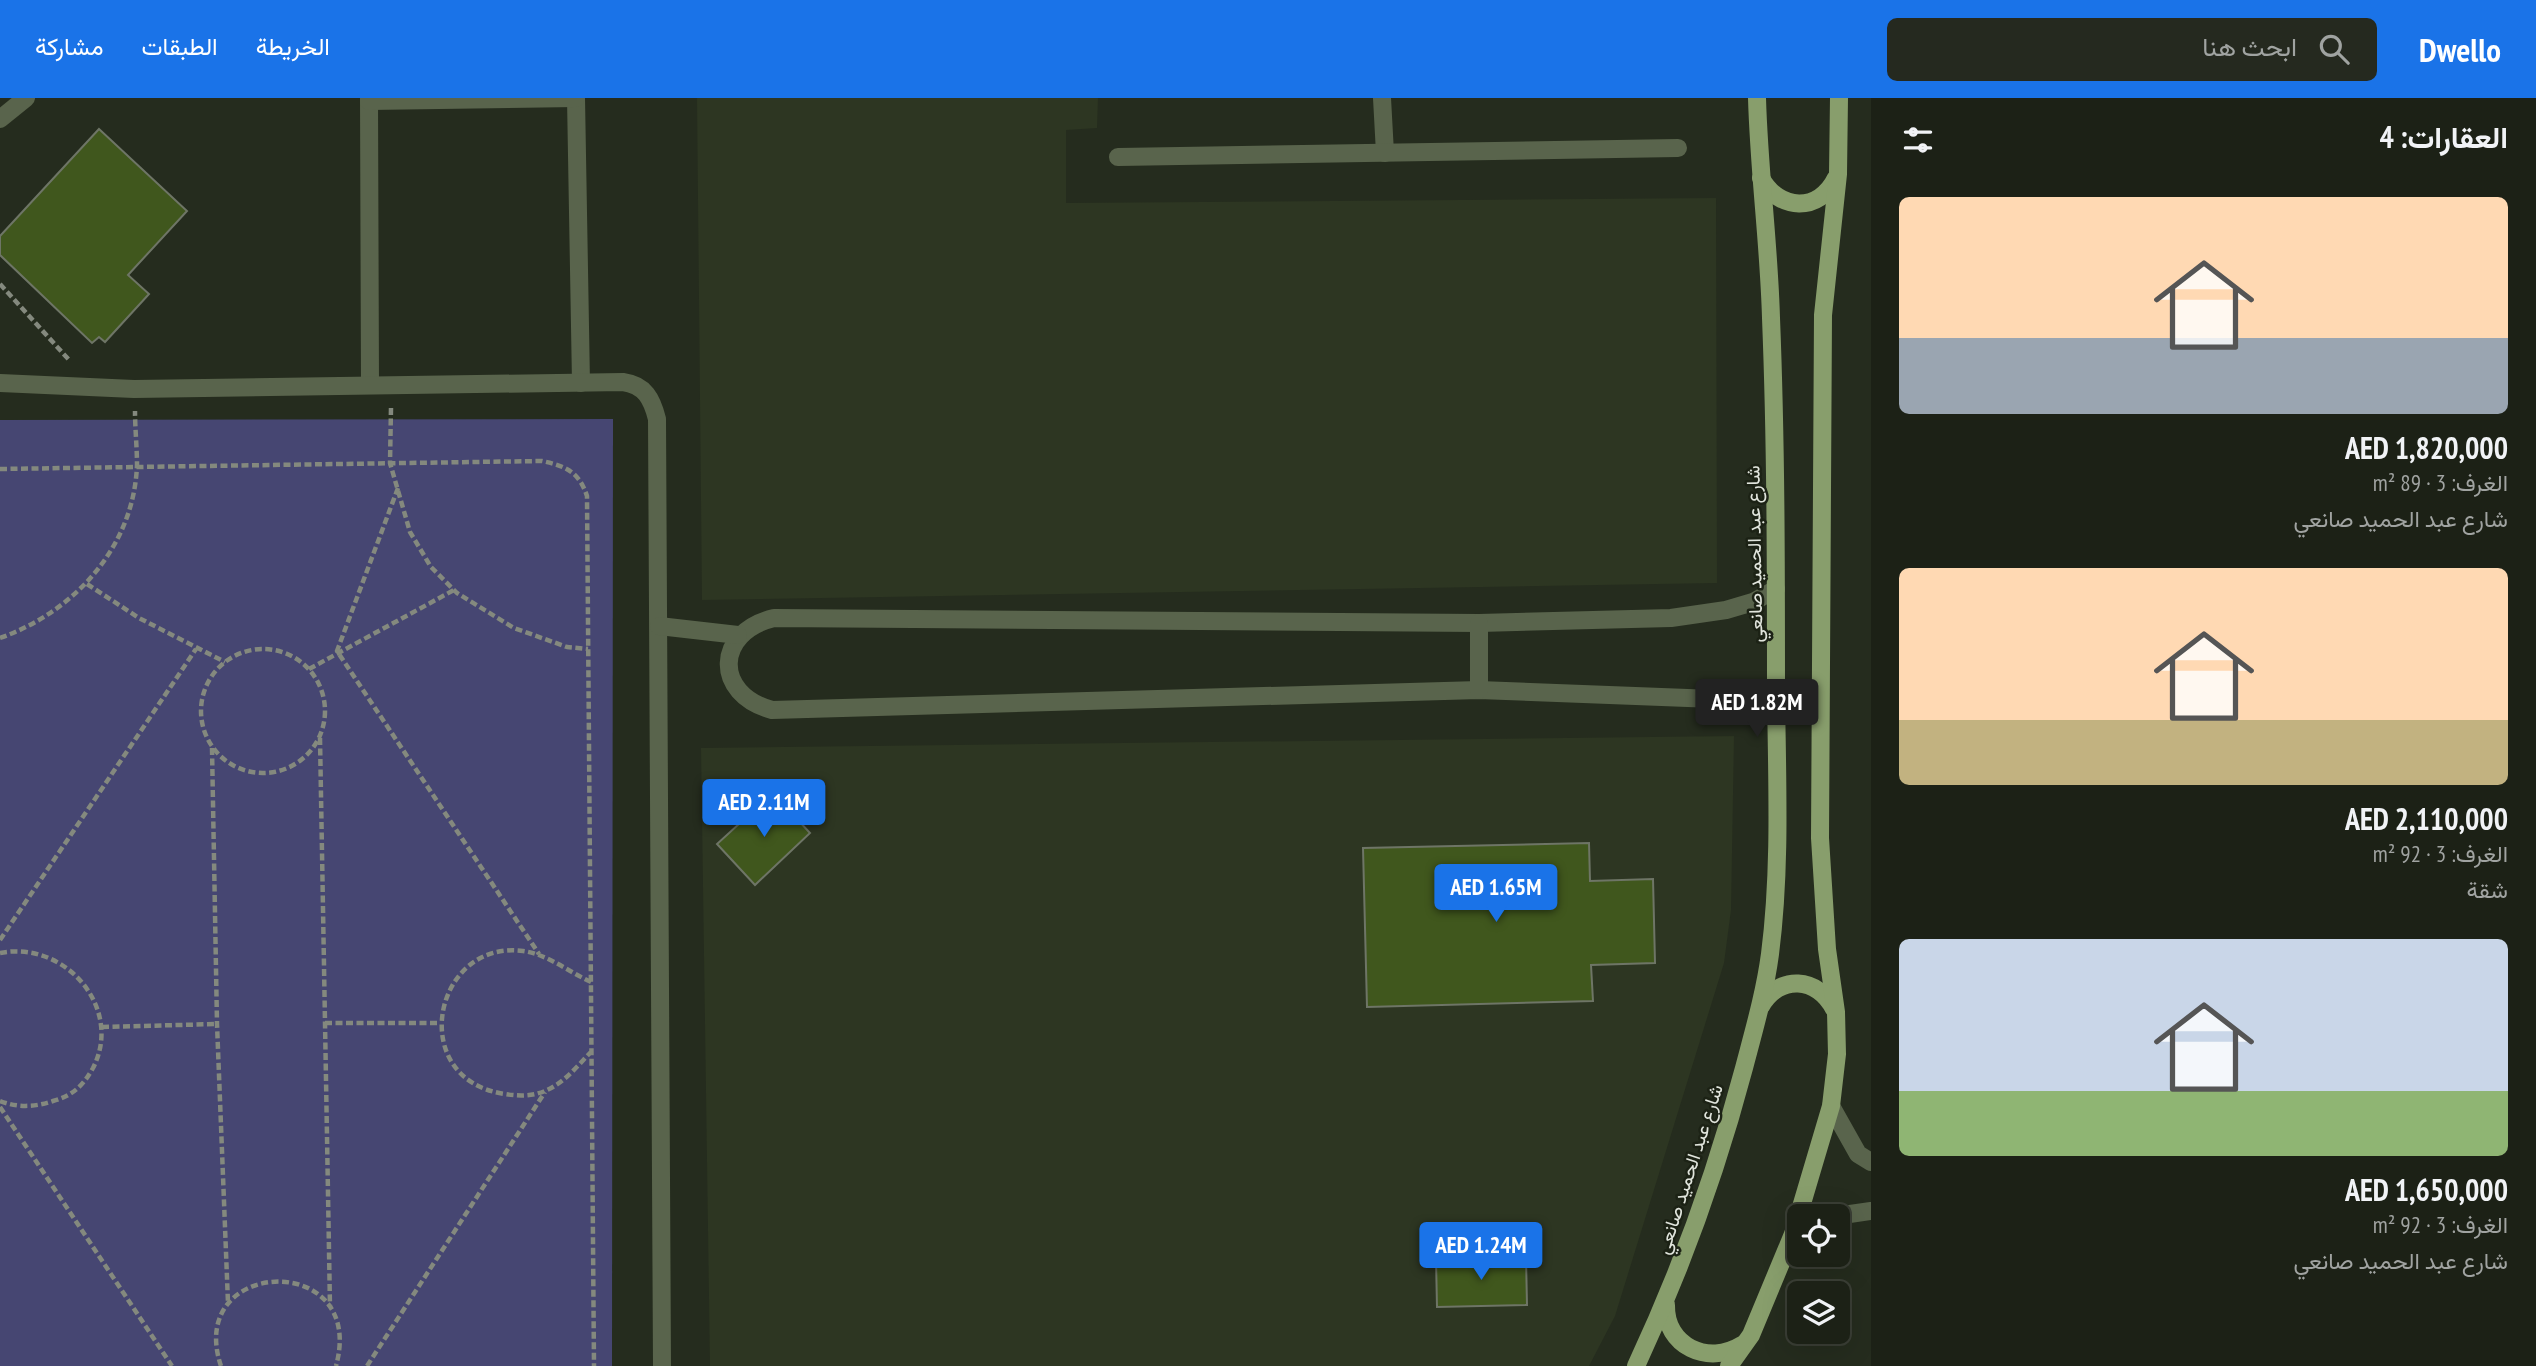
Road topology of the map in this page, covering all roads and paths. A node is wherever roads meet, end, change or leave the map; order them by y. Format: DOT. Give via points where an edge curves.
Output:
graph roads {
  1 [pos="26,98"];
  2 [pos="576,98"];
  3 [pos="1382,98"];
  4 [pos="1757,98"];
  5 [pos="1839,98"];
  6 [pos="369,100"];
  7 [pos="0,119"];
  8 [pos="1678,148"];
  9 [pos="1385,153"];
  10 [pos="1118,157"];
  11 [pos="1838,174"];
  12 [pos="1759,175"];
  13 [pos="0,284"];
  14 [pos="0,383"];
  15 [pos="581,383"];
  16 [pos="370,385"];
  17 [pos="391,385"];
  18 [pos="94,387"];
  19 [pos="134,389"];
  20 [pos="390,463"];
  21 [pos="137,467"];
  22 [pos="0,469"];
  23 [pos="398,488"];
  24 [pos="87,583"];
  25 [pos="454,590"];
  26 [pos="1776,590"];
  27 [pos="1479,623"];
  28 [pos="659,626"];
  29 [pos="738,635"];
  30 [pos="0,638"];
  31 [pos="196,649"];
  32 [pos="588,649"];
  33 [pos="337,651"];
  34 [pos="225,662"];
  35 [pos="309,669"];
  36 [pos="1479,690"];
  37 [pos="1776,718"];
  38 [pos="320,738"];
  39 [pos="212,748"];
  40 [pos="0,940"];
  41 [pos="0,953"];
  42 [pos="539,954"];
  43 [pos="590,982"];
  44 [pos="1759,1011"];
  45 [pos="1836,1012"];
  46 [pos="325,1023"];
  47 [pos="440,1023"];
  48 [pos="217,1024"];
  49 [pos="102,1027"];
  50 [pos="591,1051"];
  51 [pos="545,1091"];
  52 [pos="0,1101"];
  53 [pos="1831,1106"];
  54 [pos="0,1107"];
  55 [pos="1871,1162"];
  56 [pos="1804,1204"];
  57 [pos="1871,1211"];
  58 [pos="1850,1214"];
  59 [pos="1787,1253"];
  60 [pos="1666,1302"];
  61 [pos="228,1304"];
  62 [pos="330,1307"];
  63 [pos="1751,1335"];
  64 [pos="172,1366"];
  65 [pos="221,1366"];
  66 [pos="336,1366"];
  67 [pos="367,1366"];
  68 [pos="593,1366"];
  69 [pos="662,1366"];
  70 [pos="1636,1366"];
  71 [pos="1729,1366"];
  1 -- 7 [label="street"];
  2 -- 6 [label="street"];
  2 -- 15 [label="street"];
  3 -- 9 [label="street"];
  4 -- 12 [label="main road, شارع عبد الحميد صانعي"];
  5 -- 11 [label="main road"];
  6 -- 16 [label="street"];
  8 -- 9 [label="street"];
  9 -- 10 [label="street"];
  11 -- 12 [label="main road" via="1830,190 1816,201 1799,205 1775,196"];
  11 -- 45 [label="main road" via="1823,315 1819,838 1826,949"];
  12 -- 26 [label="main road, شارع عبد الحميد صانعي" via="1772,321"];
  13 -- 18 [label="path"];
  14 -- 18 [label="street"];
  15 -- 17 [label="street"];
  15 -- 28 [label="street" via="634,384 648,394 654,406"];
  16 -- 17 [label="street"];
  16 -- 19 [label="street"];
  17 -- 20 [label="path"];
  18 -- 19 [label="street"];
  19 -- 21 [label="path"];
  20 -- 21 [label="path"];
  20 -- 23 [label="path"];
  20 -- 32 [label="path" via="542,461 573,470 587,496"];
  21 -- 22 [label="path"];
  21 -- 24 [label="path" via="128,514 115,543"];
  23 -- 25 [label="path" via="410,532 431,567"];
  23 -- 33 [label="path"];
  24 -- 30 [label="path" via="55,611"];
  24 -- 31 [label="path"];
  25 -- 32 [label="path" via="514,628 567,647"];
  25 -- 33 [label="path"];
  26 -- 27 [label="street" via="1726,610 1671,618"];
  26 -- 37 [label="main road, شارع عبد الحميد صانعي"];
  27 -- 29 [label="street" via="774,618 755,623"];
  27 -- 36 [label="street"];
  28 -- 29 [label="street"];
  28 -- 69 [label="street"];
  29 -- 36 [label="street" via="730,653 729,673 737,692 752,705 772,710"];
  31 -- 34 [label="path"];
  31 -- 40 [label="path"];
  32 -- 43 [label="path"];
  33 -- 35 [label="path"];
  33 -- 42 [label="path"];
  34 -- 35 [label="path" via="241,653 278,650"];
  34 -- 39 [label="path" via="206,685 200,706 202,728"];
  35 -- 38 [label="path" via="324,698"];
  36 -- 37 [label="street" via="1714,699"];
  37 -- 44 [label="main road, شارع عبد الحميد صانعي" via="1775,898"];
  38 -- 39 [label="path" via="304,759 281,771 256,774 232,765"];
  38 -- 46 [label="path"];
  39 -- 48 [label="path"];
  41 -- 49 [label="path" via="26,951 77,976 95,1000"];
  42 -- 43 [label="path"];
  42 -- 47 [label="path" via="503,950 472,964 450,989"];
  43 -- 50 [label="path"];
  44 -- 45 [label="main road" via="1767,995 1781,985 1798,982 1815,986"];
  44 -- 60 [label="main road, شارع عبد الحميد صانعي" via="1726,1137"];
  45 -- 53 [label="main road"];
  46 -- 47 [label="path"];
  46 -- 62 [label="path"];
  47 -- 51 [label="path" via="446,1053 470,1083 516,1096"];
  48 -- 49 [label="path"];
  48 -- 61 [label="path"];
  49 -- 52 [label="path" via="100,1054 74,1093 39,1105 14,1106"];
  50 -- 51 [label="path"];
  50 -- 68 [label="path"];
  51 -- 67 [label="path"];
  53 -- 55 [label="street" via="1858,1154"];
  53 -- 56 [label="main road"];
  54 -- 64 [label="path"];
  57 -- 58 [label="street"];
  59 -- 63 [label="main road"];
  60 -- 63 [label="main road" via="1673,1338 1704,1357 1722,1356"];
  60 -- 70 [label="main road, شارع عبد الحميد صانعي"];
  61 -- 62 [label="path" via="246,1288 268,1280 292,1281 313,1290"];
  61 -- 65 [label="path" via="218,1325 216,1349"];
  62 -- 66 [label="path" via="341,1346"];
  63 -- 71 [label="main road"];
}
